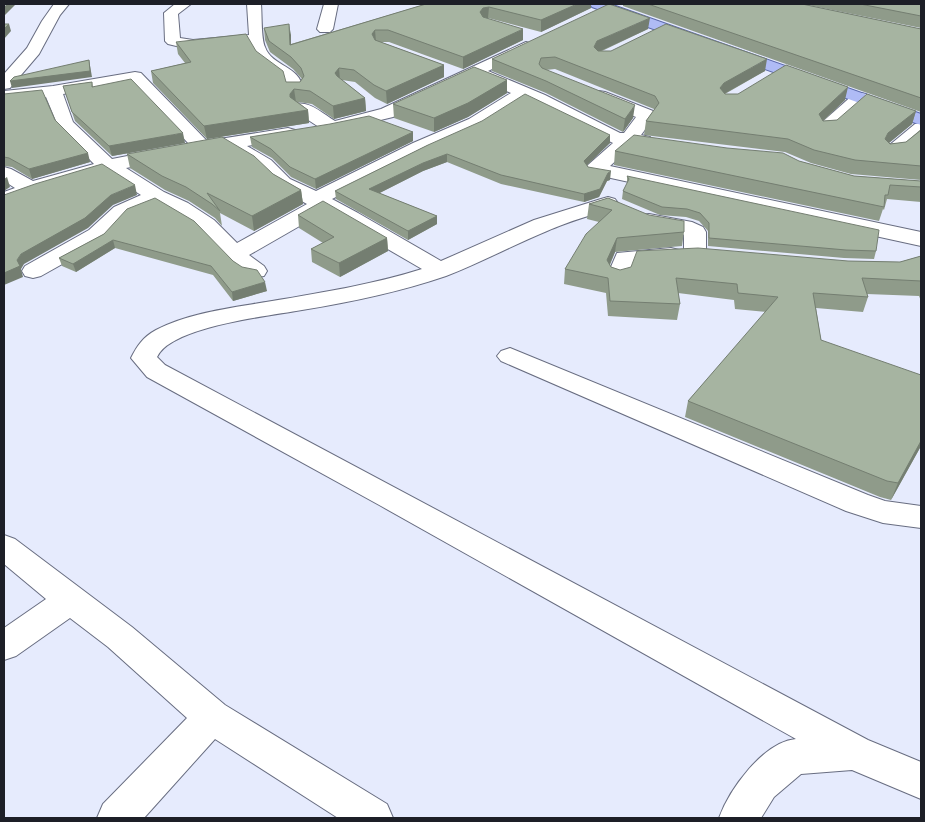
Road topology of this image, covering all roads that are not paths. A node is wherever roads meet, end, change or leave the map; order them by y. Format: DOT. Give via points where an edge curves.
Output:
graph roads {
  1 [pos="62,4"];
  2 [pos="184,4"];
  3 [pos="254,4"];
  4 [pos="331,4"];
  5 [pos="606,5"];
  6 [pos="586,17"];
  7 [pos="664,28"];
  8 [pos="325,29"];
  9 [pos="534,36"];
  10 [pos="647,36"];
  11 [pos="258,39"];
  12 [pos="446,70"];
  13 [pos="782,70"];
  14 [pos="470,74"];
  15 [pos="767,79"];
  16 [pos="4,84"];
  17 [pos="295,89"];
  18 [pos="584,90"];
  19 [pos="53,91"];
  20 [pos="524,93"];
  21 [pos="4,96"];
  22 [pos="860,98"];
  23 [pos="302,108"];
  24 [pos="375,111"];
  25 [pos="921,120"];
  26 [pos="331,127"];
  27 [pos="826,128"];
  28 [pos="921,128"];
  29 [pos="629,139"];
  30 [pos="435,141"];
  31 [pos="658,143"];
  32 [pos="230,144"];
  33 [pos="202,147"];
  34 [pos="893,152"];
  35 [pos="107,165"];
  36 [pos="4,174"];
  37 [pos="621,174"];
  38 [pos="30,188"];
  39 [pos="157,196"];
  40 [pos="4,199"];
  41 [pos="318,202"];
  42 [pos="621,209"];
  43 [pos="921,239"];
  44 [pos="236,254"];
  45 [pos="440,270"];
  46 [pos="34,271"];
  47 [pos="256,271"];
  48 [pos="619,276"];
  49 [pos="510,356"];
  50 [pos="921,517"];
  51 [pos="4,547"];
  52 [pos="71,600"];
  53 [pos="4,646"];
  54 [pos="212,717"];
  55 [pos="854,752"];
  56 [pos="921,781"];
  57 [pos="117,818"];
  58 [pos="373,818"];
  59 [pos="739,818"];
  1 -- 16 [label="street" via="53,12 33,51"];
  2 -- 11 [label="street" via="171,13 173,41 194,45"];
  3 -- 11 [label="street"];
  4 -- 8 [label="street"];
  5 -- 6 [label="street"];
  5 -- 7 [label="main road"];
  7 -- 10 [label="street"];
  7 -- 13 [label="main road"];
  9 -- 14 [label="street"];
  11 -- 17 [label="street" via="258,47 265,59 294,80"];
  12 -- 14 [label="street"];
  13 -- 15 [label="street"];
  13 -- 22 [label="main road"];
  14 -- 20 [label="street"];
  14 -- 24 [label="street"];
  18 -- 29 [label="street" via="648,115"];
  19 -- 21 [label="street"];
  19 -- 33 [label="street" via="135,77"];
  19 -- 35 [label="street" via="65,124"];
  20 -- 29 [label="street" via="616,138"];
  20 -- 30 [label="street" via="476,124"];
  22 -- 25 [label="main road"];
  22 -- 27 [label="street"];
  23 -- 26 [label="street"];
  24 -- 26 [label="street"];
  24 -- 30 [label="street" via="403,129"];
  26 -- 32 [label="street"];
  28 -- 34 [label="street"];
  29 -- 31 [label="street"];
  29 -- 37 [label="street" via="595,169"];
  30 -- 41 [label="street"];
  32 -- 33 [label="street"];
  32 -- 41 [label="street" via="264,164 283,183"];
  33 -- 35 [label="street"];
  35 -- 38 [label="street"];
  35 -- 39 [label="street"];
  36 -- 38 [label="street"];
  37 -- 42 [label="street"];
  37 -- 43 [label="street"];
  38 -- 40 [label="street"];
  39 -- 44 [label="street" via="206,225"];
  39 -- 46 [label="street" via="121,211 96,235"];
  41 -- 44 [label="street"];
  41 -- 45 [label="street" via="351,217"];
  42 -- 45 [label="street" via="542,225"];
  42 -- 48 [label="street" via="656,223 686,226 695,232 704,254 625,258"];
  44 -- 47 [label="street"];
  45 -- 55 [label="street" via="362,292 225,316 182,328 149,347 144,358 156,371"];
  49 -- 50 [label="street" via="857,503 883,512"];
  51 -- 52 [label="street"];
  52 -- 53 [label="street"];
  52 -- 54 [label="street" via="120,637"];
  54 -- 57 [label="street"];
  54 -- 58 [label="street"];
  55 -- 56 [label="street"];
  55 -- 59 [label="street" via="792,757 760,784"];
}
